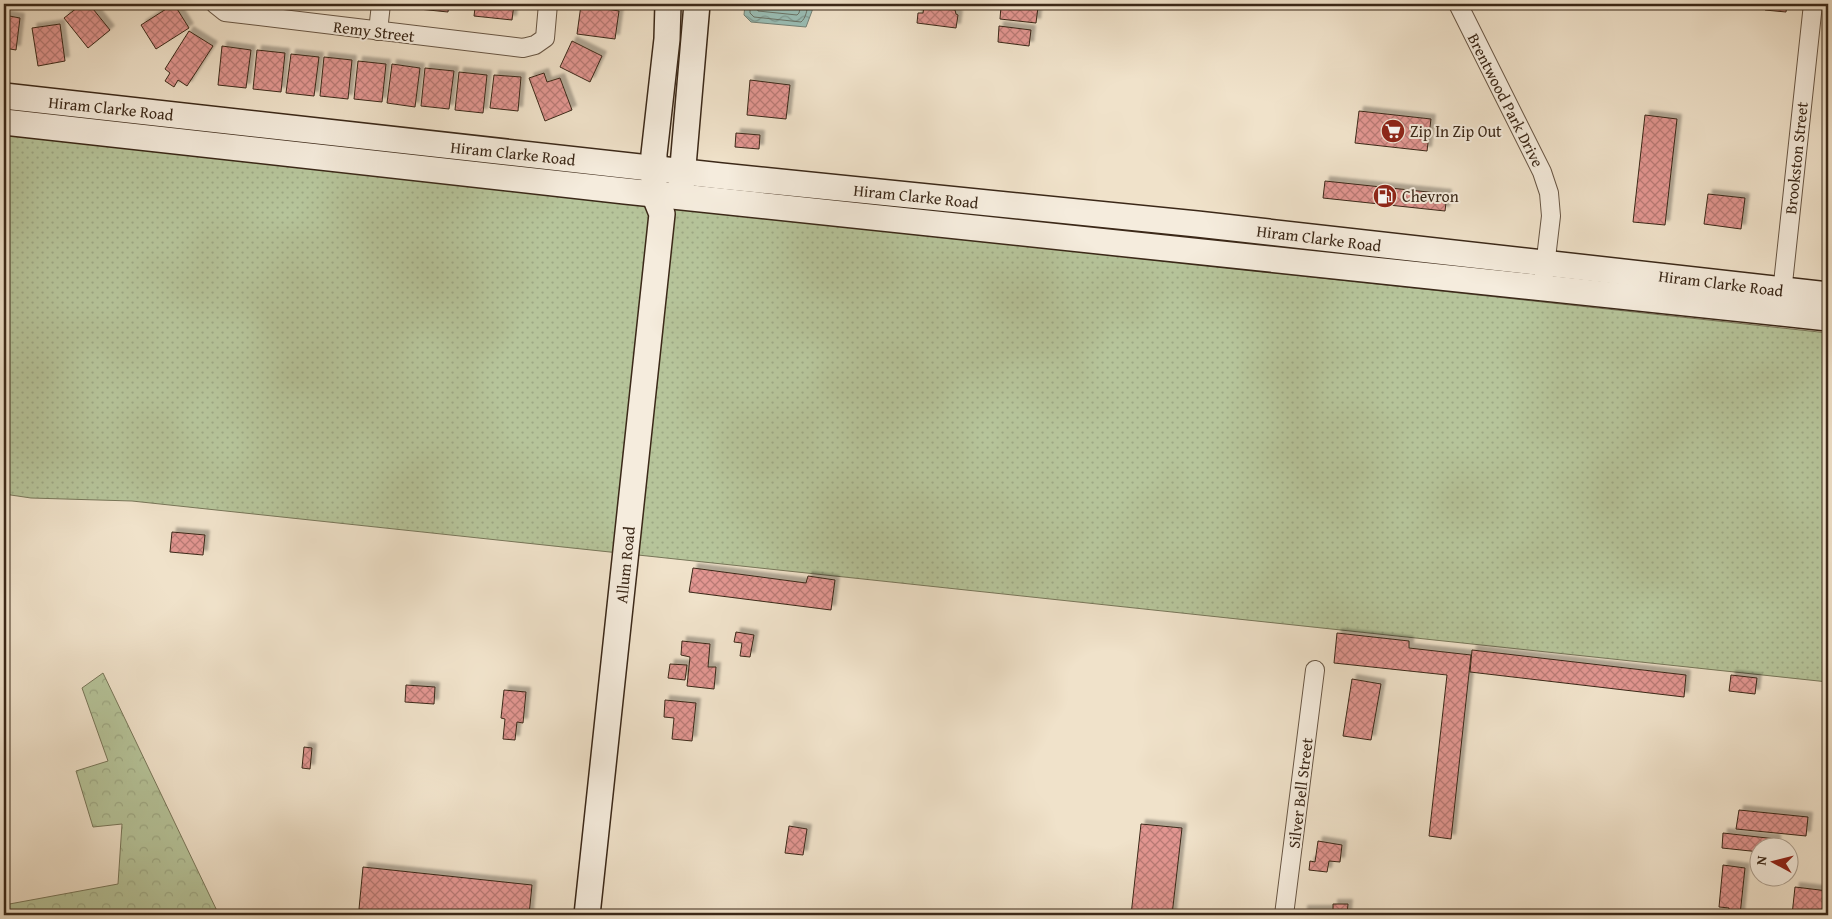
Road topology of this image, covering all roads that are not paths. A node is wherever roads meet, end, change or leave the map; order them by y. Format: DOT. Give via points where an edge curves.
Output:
graph roads {
  1 [pos="381,4"];
  2 [pos="548,4"];
  3 [pos="668,4"];
  4 [pos="697,4"];
  5 [pos="1458,4"];
  6 [pos="1813,4"];
  7 [pos="215,5"];
  8 [pos="378,31"];
  9 [pos="4,96"];
  10 [pos="158,114"];
  11 [pos="4,122"];
  12 [pos="366,137"];
  13 [pos="155,139"];
  14 [pos="363,162"];
  15 [pos="654,169"];
  16 [pos="682,172"];
  17 [pos="920,196"];
  18 [pos="680,197"];
  19 [pos="658,204"];
  20 [pos="1107,215"];
  21 [pos="918,222"];
  22 [pos="1298,236"];
  23 [pos="1105,241"];
  24 [pos="1294,261"];
  25 [pos="1546,263"];
  26 [pos="1543,288"];
  27 [pos="1828,295"];
  28 [pos="1781,302"];
  29 [pos="1828,318"];
  30 [pos="1315,670"];
  31 [pos="592,915"];
  32 [pos="1284,915"];
  1 -- 8 [label="street"];
  2 -- 8 [label="street, Remy Street" via="545,38 523,48"];
  3 -- 15 [label="main road, Allum Road"];
  4 -- 16 [label="main road"];
  5 -- 25 [label="street, Brentwood Park Drive" via="1550,193"];
  6 -- 28 [label="street, Brookston Street"];
  7 -- 8 [label="street, Remy Street" via="224,12"];
  9 -- 10 [label="main road, Hiram Clarke Road"];
  10 -- 12 [label="main road, Hiram Clarke Road"];
  10 -- 13 [label="main road"];
  11 -- 13 [label="main road, Hiram Clarke Road"];
  12 -- 14 [label="main road"];
  12 -- 15 [label="main road, Hiram Clarke Road"];
  13 -- 14 [label="main road, Hiram Clarke Road"];
  14 -- 19 [label="main road, Hiram Clarke Road"];
  15 -- 16 [label="main road, Hiram Clarke Road"];
  15 -- 19 [label="main road, Allum Road"];
  16 -- 17 [label="main road, Hiram Clarke Road"];
  16 -- 18 [label="main road"];
  17 -- 20 [label="main road, Hiram Clarke Road"];
  17 -- 21 [label="main road"];
  18 -- 19 [label="main road"];
  18 -- 21 [label="main road, Hiram Clarke Road"];
  19 -- 31 [label="main road, Allum Road"];
  20 -- 22 [label="main road, Hiram Clarke Road"];
  20 -- 23 [label="main road"];
  21 -- 23 [label="main road, Hiram Clarke Road"];
  22 -- 24 [label="main road"];
  22 -- 25 [label="main road, Hiram Clarke Road"];
  23 -- 24 [label="main road, Hiram Clarke Road"];
  24 -- 26 [label="main road, Hiram Clarke Road"];
  25 -- 26 [label="street, Brentwood Park Drive"];
  25 -- 28 [label="main road, Hiram Clarke Road"];
  26 -- 28 [label="main road, Hiram Clarke Road"];
  27 -- 28 [label="main road, Hiram Clarke Road"];
  28 -- 29 [label="main road, Hiram Clarke Road"];
  30 -- 32 [label="street, Silver Bell Street"];
}
